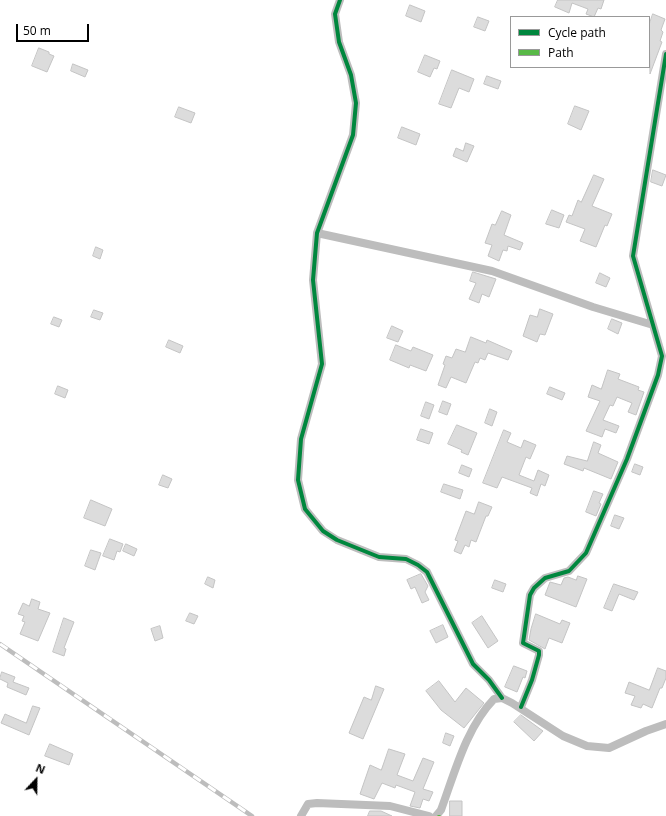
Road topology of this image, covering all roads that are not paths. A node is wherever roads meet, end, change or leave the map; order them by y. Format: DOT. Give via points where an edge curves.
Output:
graph roads {
  1 [pos="340,0"];
  2 [pos="666,54"];
  3 [pos="317,233"];
  4 [pos="653,325"];
  5 [pos="502,698"];
  6 [pos="520,707"];
  7 [pos="666,724"];
  8 [pos="301,816"];
  9 [pos="429,816"];
  10 [pos="436,816"];
  1 -- 3 [label="street" via="335,14 356,103 353,134"];
  2 -- 4 [label="street" via="633,256"];
  3 -- 4 [label="street" via="492,271 593,307"];
  3 -- 5 [label="street" via="313,280 322,364 301,439 298,480 305,509 323,531 337,540 379,557 406,559 418,564 427,572 473,664"];
  4 -- 6 [label="street" via="662,356 658,375 627,459 586,554 569,571 545,578 530,595 523,643 538,651 539,655 532,680"];
  5 -- 6 [label="street"];
  5 -- 10 [label="street" via="494,699 485,708 466,744 441,810"];
  6 -- 7 [label="street" via="564,736 587,746 609,748 646,730"];
  8 -- 9 [label="street" via="308,804 317,803 390,806"];
}
